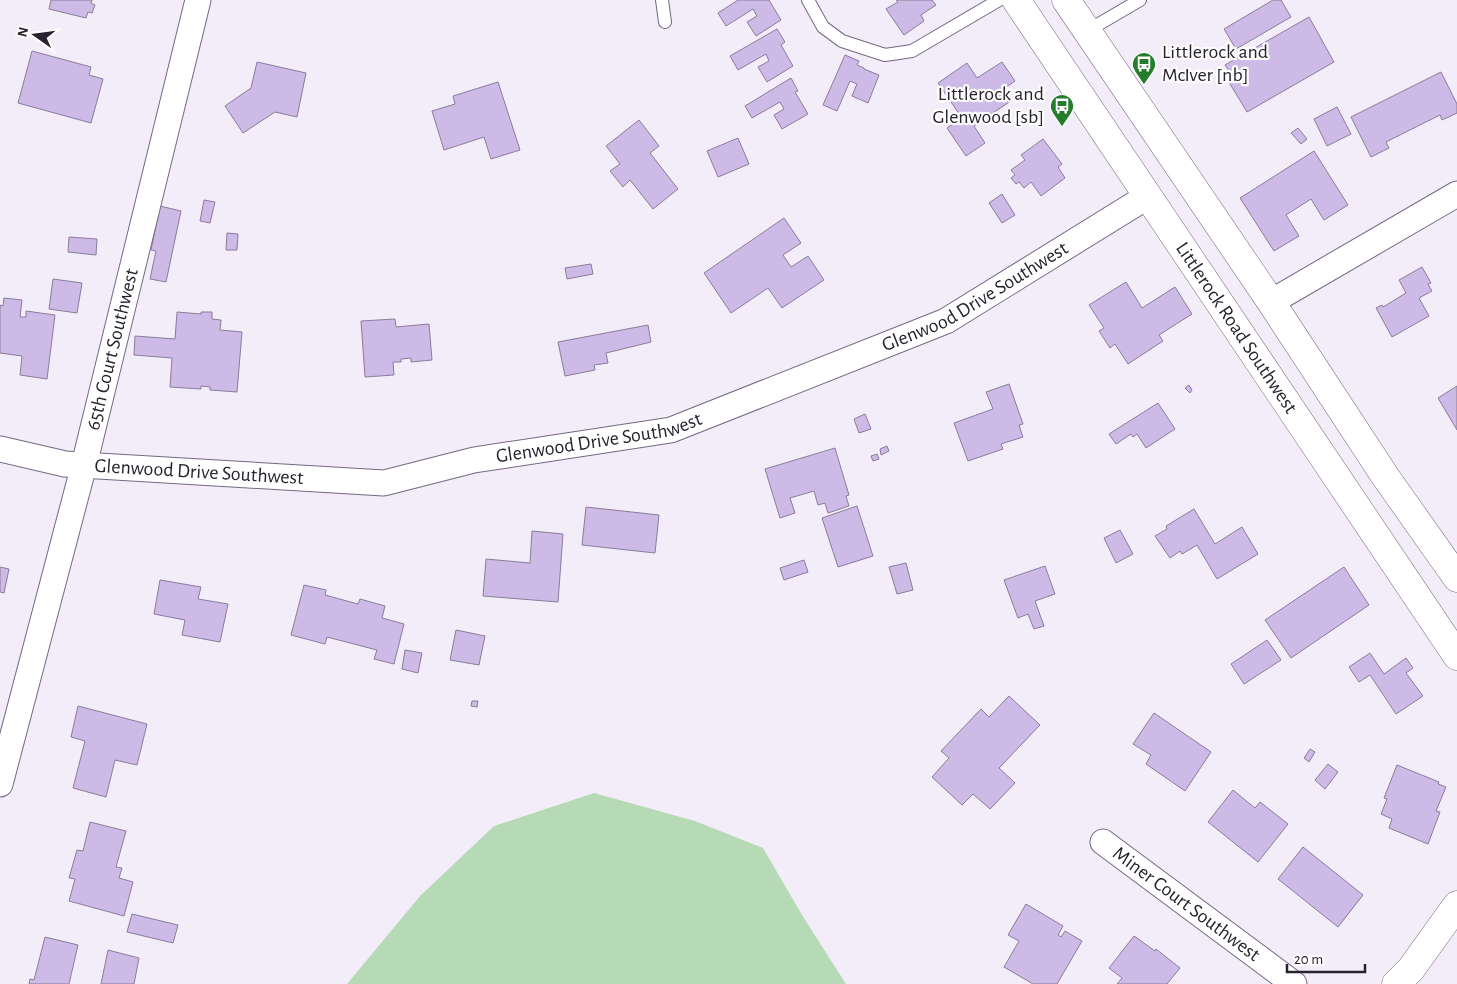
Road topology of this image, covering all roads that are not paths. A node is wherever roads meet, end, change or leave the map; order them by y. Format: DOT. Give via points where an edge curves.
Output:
graph roads {
  1 [pos="198,0"];
  2 [pos="662,0"];
  3 [pos="808,0"];
  4 [pos="999,0"];
  5 [pos="1016,0"];
  6 [pos="1066,0"];
  7 [pos="1140,0"];
  8 [pos="666,22"];
  9 [pos="1087,31"];
  10 [pos="1457,194"];
  11 [pos="1148,196"];
  12 [pos="1270,302"];
  13 [pos="0,449"];
  14 [pos="84,465"];
  15 [pos="1457,578"];
  16 [pos="1457,656"];
  17 [pos="0,784"];
  18 [pos="1103,842"];
  19 [pos="1457,905"];
  20 [pos="1457,932"];
  21 [pos="1404,976"];
  22 [pos="1294,984"];
  1 -- 14 [label="street, 65th Court Southwest"];
  2 -- 8 [label="lane"];
  3 -- 4 [label="lane" via="823,27 842,41 885,55 912,51"];
  5 -- 11 [label="main road, Littlerock Road Southwest"];
  6 -- 9 [label="main road, Littlerock Road Southwest"];
  7 -- 9 [label="lane"];
  9 -- 12 [label="main road, Littlerock Road Southwest"];
  10 -- 12 [label="street"];
  11 -- 14 [label="street, Glenwood Drive Southwest" via="946,321 671,430 474,460 384,483"];
  11 -- 16 [label="main road, Littlerock Road Southwest"];
  12 -- 15 [label="main road, Littlerock Road Southwest" via="1384,476"];
  13 -- 14 [label="street, Glenwood Drive Southwest" via="65,464"];
  14 -- 17 [label="street, 65th Court Southwest"];
  18 -- 22 [label="street, Miner Court Southwest"];
  19 -- 21 [label="main road"];
  20 -- 21 [label="main road"];
}
